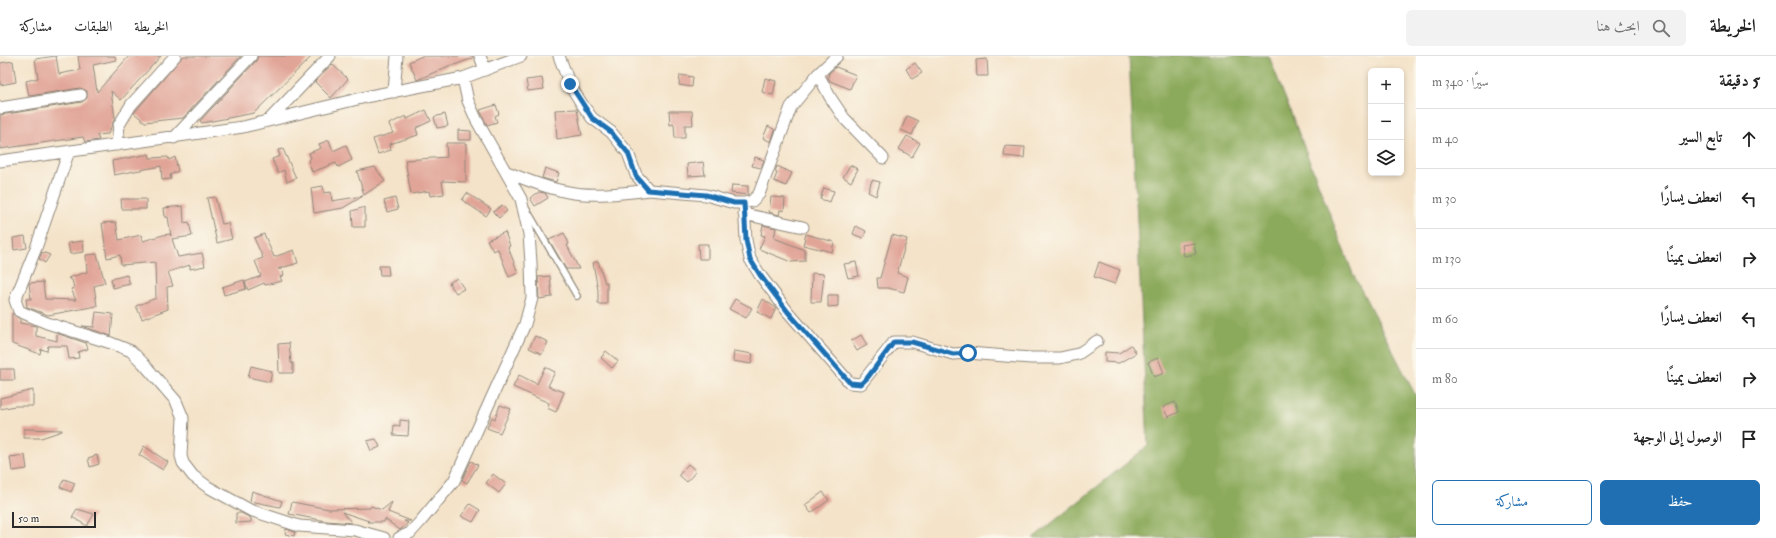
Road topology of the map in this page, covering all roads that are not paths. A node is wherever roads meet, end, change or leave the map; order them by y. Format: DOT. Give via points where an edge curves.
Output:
graph roads {
  1 [pos="175,56"];
  2 [pos="251,56"];
  3 [pos="330,56"];
  4 [pos="397,56"];
  5 [pos="480,56"];
  6 [pos="521,56"];
  7 [pos="559,56"];
  8 [pos="837,56"];
  9 [pos="485,70"];
  10 [pos="818,74"];
  11 [pos="463,78"];
  12 [pos="394,92"];
  13 [pos="81,95"];
  14 [pos="0,108"];
  15 [pos="267,121"];
  16 [pos="174,138"];
  17 [pos="116,144"];
  18 [pos="69,151"];
  19 [pos="883,158"];
  20 [pos="0,161"];
  21 [pos="507,172"];
  22 [pos="648,190"];
  23 [pos="521,199"];
  24 [pos="744,209"];
  25 [pos="803,227"];
  26 [pos="577,296"];
  27 [pos="1097,341"];
  28 [pos="384,538"];
  29 [pos="399,538"];
  1 -- 17 [label="street" via="131,105 119,125"];
  2 -- 16 [label="street"];
  3 -- 15 [label="street"];
  4 -- 12 [label="street"];
  5 -- 9 [label="street"];
  6 -- 9 [label="street"];
  7 -- 22 [label="street" via="570,84 582,104 592,118 611,132 628,153 636,176"];
  8 -- 10 [label="street"];
  9 -- 11 [label="street"];
  10 -- 19 [label="street" via="844,118"];
  10 -- 24 [label="street" via="791,107 759,194"];
  11 -- 12 [label="street"];
  11 -- 21 [label="street" via="468,100 477,121"];
  12 -- 15 [label="street"];
  13 -- 14 [label="street"];
  15 -- 16 [label="street"];
  16 -- 17 [label="street"];
  17 -- 18 [label="street"];
  18 -- 20 [label="street"];
  18 -- 28 [label="street" via="16,300 19,311 46,323 111,343 131,352 143,363 176,401 183,418 183,463 193,476 208,487 250,510 299,526 355,530"];
  21 -- 22 [label="street" via="524,180 570,193 610,194"];
  21 -- 23 [label="street"];
  22 -- 24 [label="street" via="706,195 734,203"];
  23 -- 26 [label="lane"];
  23 -- 29 [label="street" via="529,234 531,262 532,298 525,324 454,481 420,522"];
  24 -- 25 [label="street"];
  24 -- 27 [label="street" via="750,259 760,275 845,378 856,385 868,377 894,342 912,342 953,354 1060,358 1078,354"];
}
